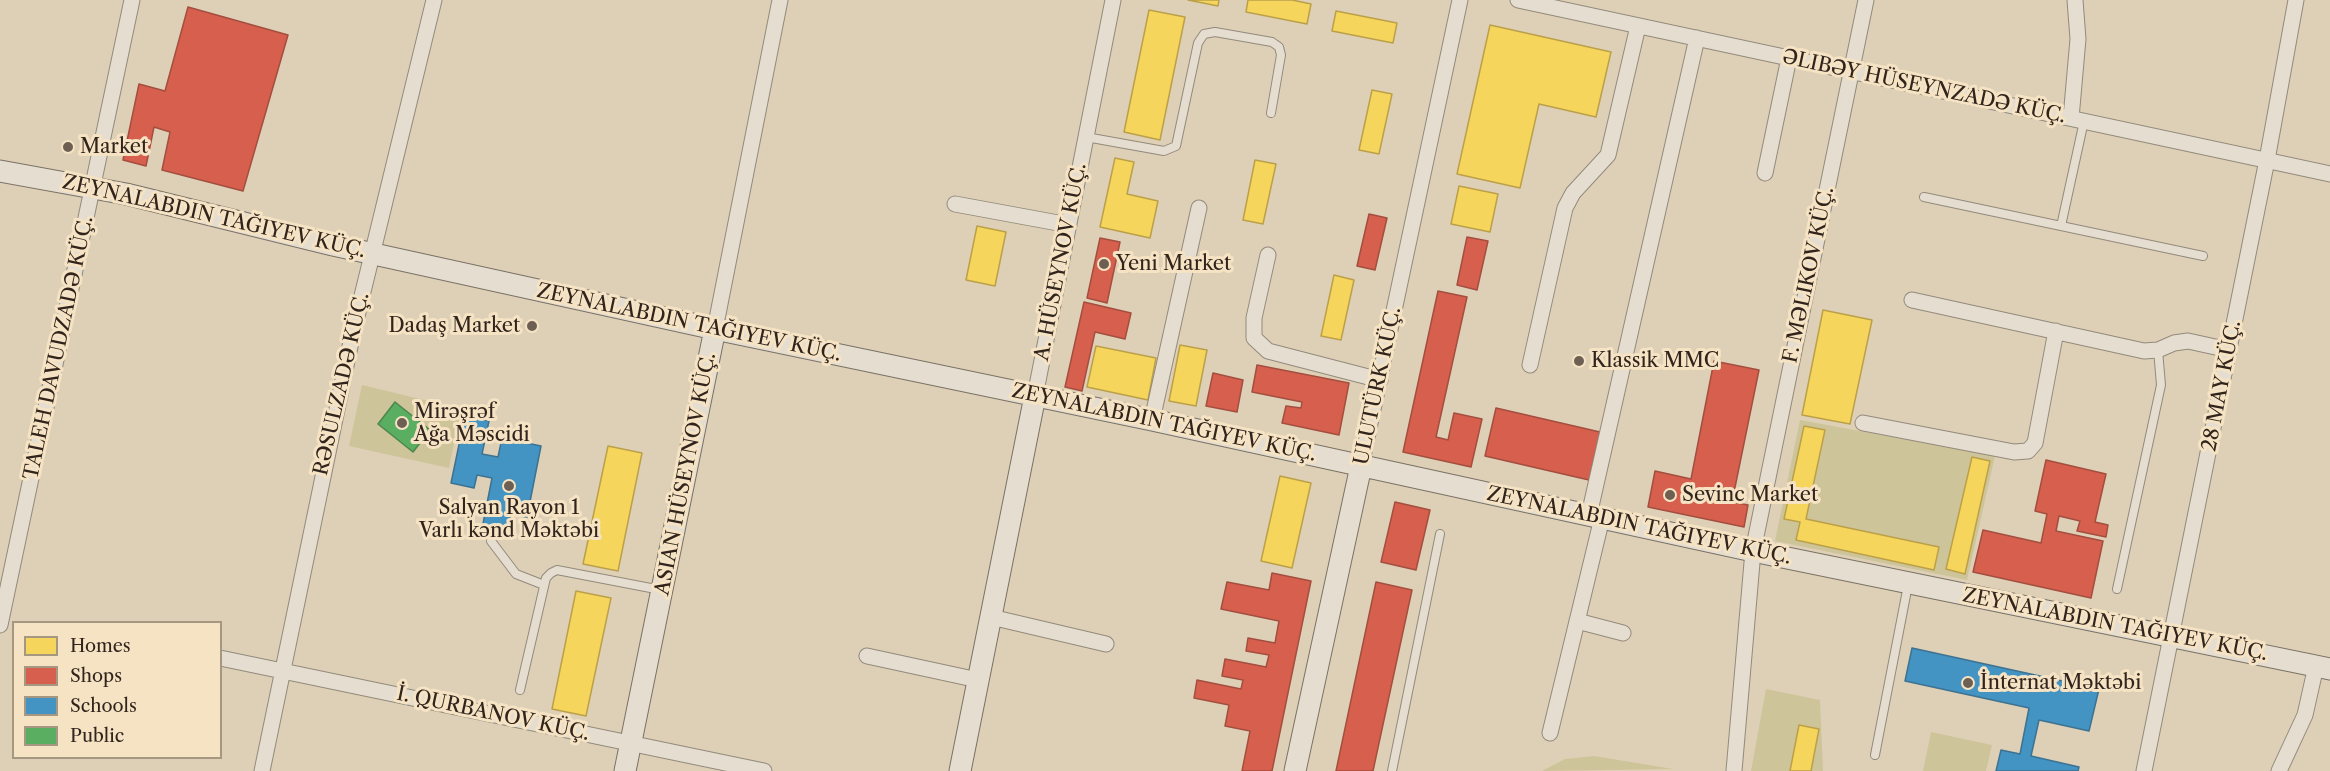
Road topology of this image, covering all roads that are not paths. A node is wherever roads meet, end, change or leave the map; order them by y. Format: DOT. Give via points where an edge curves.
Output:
graph roads {
  1 [pos="132,0"];
  2 [pos="434,0"];
  3 [pos="780,0"];
  4 [pos="1113,0"];
  5 [pos="1460,0"];
  6 [pos="1518,0"];
  7 [pos="1866,0"];
  8 [pos="2075,0"];
  9 [pos="2296,0"];
  10 [pos="1638,26"];
  11 [pos="1697,38"];
  12 [pos="1789,58"];
  13 [pos="1852,72"];
  14 [pos="1271,112"];
  15 [pos="2078,120"];
  16 [pos="1086,137"];
  17 [pos="2267,160"];
  18 [pos="0,171"];
  19 [pos="1765,173"];
  20 [pos="2330,174"];
  21 [pos="93,187"];
  22 [pos="1924,197"];
  23 [pos="955,204"];
  24 [pos="1199,208"];
  25 [pos="1069,225"];
  26 [pos="2061,226"];
  27 [pos="372,254"];
  28 [pos="1268,255"];
  29 [pos="2203,256"];
  30 [pos="1912,300"];
  31 [pos="715,329"];
  32 [pos="2056,332"];
  33 [pos="2158,350"];
  34 [pos="2229,350"];
  35 [pos="1530,365"];
  36 [pos="1380,380"];
  37 [pos="1035,396"];
  38 [pos="1152,420"];
  39 [pos="1863,423"];
  40 [pos="1361,466"];
  41 [pos="1596,516"];
  42 [pos="1440,534"];
  43 [pos="491,541"];
  44 [pos="1753,551"];
  45 [pos="1908,583"];
  46 [pos="544,585"];
  47 [pos="2117,589"];
  48 [pos="663,590"];
  49 [pos="991,617"];
  50 [pos="1577,621"];
  51 [pos="4,622"];
  52 [pos="1623,633"];
  53 [pos="2172,638"];
  54 [pos="1106,644"];
  55 [pos="867,656"];
  56 [pos="222,658"];
  57 [pos="2323,667"];
  58 [pos="282,669"];
  59 [pos="978,680"];
  60 [pos="520,690"];
  61 [pos="1550,733"];
  62 [pos="631,743"];
  63 [pos="1875,755"];
  64 [pos="262,771"];
  65 [pos="625,771"];
  66 [pos="764,771"];
  67 [pos="960,771"];
  68 [pos="1295,771"];
  69 [pos="1392,771"];
  70 [pos="1734,771"];
  71 [pos="2144,771"];
  72 [pos="2280,771"];
  1 -- 21 [label="street, TALEH DAVUDZADƏ KÜÇ."];
  2 -- 27 [label="street, RƏSULZADƏ KÜÇ."];
  3 -- 31 [label="street, ASIAN HÜSEYNOV KÜÇ."];
  4 -- 16 [label="street, A. HÜSEYNOV KÜÇ."];
  5 -- 36 [label="street, ULUTÜRK KÜÇ."];
  6 -- 10 [label="street, ƏLIBƏY HÜSEYNZADƏ KÜÇ."];
  7 -- 13 [label="street, F. MƏLIKOV KÜÇ."];
  8 -- 15 [label="street"];
  9 -- 17 [label="street, 28 MAY KÜÇ."];
  10 -- 11 [label="street, ƏLIBƏY HÜSEYNZADƏ KÜÇ."];
  10 -- 35 [label="street" via="1608,156 1573,193 1565,208"];
  11 -- 12 [label="street, ƏLIBƏY HÜSEYNZADƏ KÜÇ."];
  11 -- 41 [label="street"];
  12 -- 13 [label="street, ƏLIBƏY HÜSEYNZADƏ KÜÇ."];
  12 -- 19 [label="street"];
  13 -- 15 [label="street, ƏLIBƏY HÜSEYNZADƏ KÜÇ."];
  13 -- 44 [label="street, F. MƏLIKOV KÜÇ."];
  14 -- 16 [label="lane" via="1279,47 1272,42 1204,33 1198,43 1176,146 1164,151"];
  15 -- 17 [label="street, ƏLIBƏY HÜSEYNZADƏ KÜÇ."];
  15 -- 26 [label="lane"];
  16 -- 25 [label="street, A. HÜSEYNOV KÜÇ."];
  17 -- 20 [label="street, ƏLIBƏY HÜSEYNZADƏ KÜÇ."];
  17 -- 34 [label="street, 28 MAY KÜÇ."];
  18 -- 21 [label="street"];
  21 -- 27 [label="street"];
  21 -- 51 [label="street, TALEH DAVUDZADƏ KÜÇ."];
  22 -- 26 [label="lane"];
  23 -- 25 [label="street"];
  24 -- 38 [label="street"];
  25 -- 37 [label="street, A. HÜSEYNOV KÜÇ."];
  26 -- 29 [label="lane"];
  27 -- 31 [label="street"];
  27 -- 58 [label="street, RƏSULZADƏ KÜÇ."];
  28 -- 36 [label="street" via="1254,318 1254,338 1268,351"];
  30 -- 32 [label="street"];
  31 -- 37 [label="street"];
  31 -- 48 [label="street, ASIAN HÜSEYNOV KÜÇ."];
  32 -- 33 [label="street" via="2144,351"];
  32 -- 39 [label="street" via="2036,443 2028,451 2014,452"];
  33 -- 34 [label="street" via="2188,341"];
  33 -- 47 [label="lane" via="2161,384"];
  34 -- 53 [label="street, 28 MAY KÜÇ."];
  36 -- 40 [label="street, ULUTÜRK KÜÇ."];
  37 -- 38 [label="street"];
  37 -- 49 [label="street, A. HÜSEYNOV KÜÇ."];
  38 -- 40 [label="street"];
  40 -- 41 [label="street"];
  40 -- 68 [label="street, ULUTÜRK KÜÇ."];
  41 -- 44 [label="street"];
  41 -- 50 [label="street"];
  42 -- 69 [label="lane"];
  43 -- 46 [label="lane" via="516,574"];
  44 -- 45 [label="street"];
  44 -- 70 [label="street, F. MƏLIKOV KÜÇ."];
  45 -- 53 [label="street"];
  45 -- 63 [label="lane"];
  46 -- 48 [label="lane" via="546,578 557,570"];
  46 -- 60 [label="lane"];
  48 -- 62 [label="street, ASIAN HÜSEYNOV KÜÇ."];
  49 -- 54 [label="street"];
  49 -- 59 [label="street, A. HÜSEYNOV KÜÇ."];
  50 -- 52 [label="street"];
  50 -- 61 [label="street"];
  53 -- 57 [label="street"];
  53 -- 71 [label="street, 28 MAY KÜÇ."];
  55 -- 59 [label="street"];
  56 -- 58 [label="street, İ. QURBANOV KÜÇ."];
  57 -- 72 [label="street"];
  58 -- 62 [label="street, İ. QURBANOV KÜÇ."];
  58 -- 64 [label="street, RƏSULZADƏ KÜÇ."];
  59 -- 67 [label="street, A. HÜSEYNOV KÜÇ."];
  62 -- 65 [label="street, ASIAN HÜSEYNOV KÜÇ."];
  62 -- 66 [label="street, İ. QURBANOV KÜÇ."];
}
